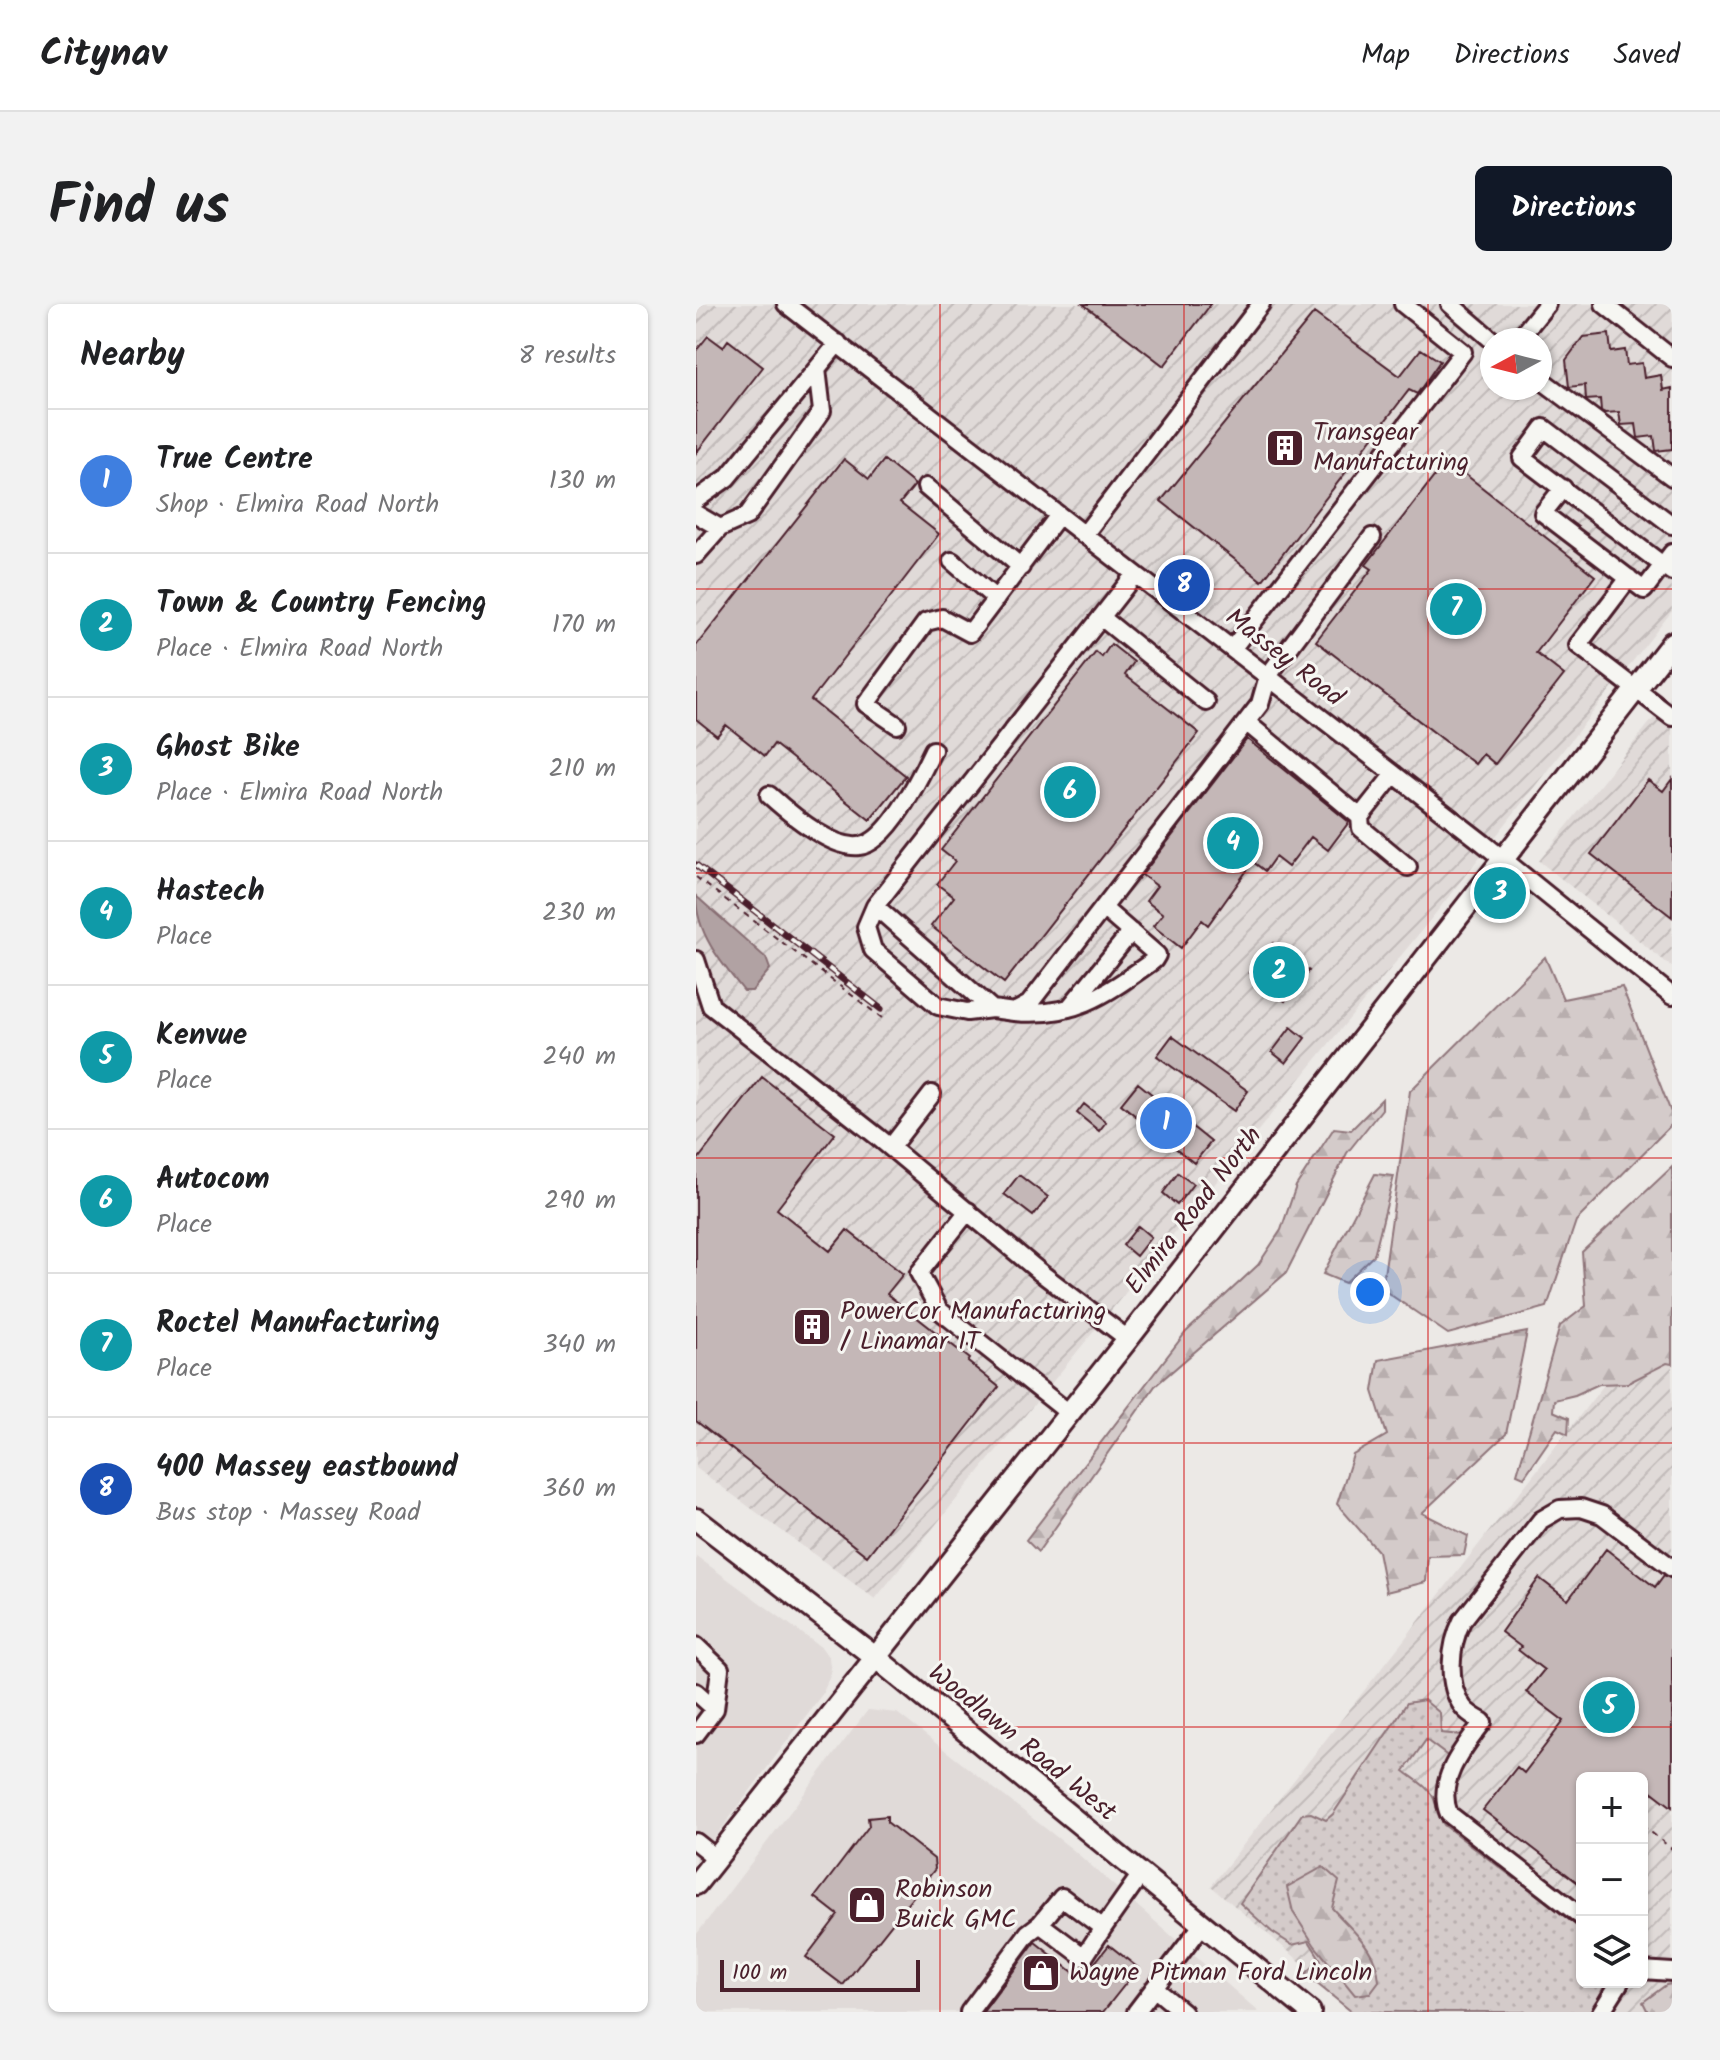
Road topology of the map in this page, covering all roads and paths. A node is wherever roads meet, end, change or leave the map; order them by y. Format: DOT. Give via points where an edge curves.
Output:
graph roads {
  1 [pos="786,304"];
  2 [pos="1261,304"];
  3 [pos="1403,304"];
  4 [pos="1450,304"];
  5 [pos="1547,304"];
  6 [pos="1604,304"];
  7 [pos="1528,328"];
  8 [pos="1480,330"];
  9 [pos="838,343"];
  10 [pos="1672,358"];
  11 [pos="817,369"];
  12 [pos="1552,388"];
  13 [pos="1672,477"];
  14 [pos="926,487"];
  15 [pos="1563,488"];
  16 [pos="696,500"];
  17 [pos="696,514"];
  18 [pos="1059,515"];
  19 [pos="1672,525"];
  20 [pos="720,528"];
  21 [pos="1084,535"];
  22 [pos="1372,537"];
  23 [pos="696,555"];
  24 [pos="952,561"];
  25 [pos="1669,563"];
  26 [pos="1021,567"];
  27 [pos="1135,574"];
  28 [pos="1629,578"];
  29 [pos="996,599"];
  30 [pos="1101,617"];
  31 [pos="1672,643"];
  32 [pos="1232,649"];
  33 [pos="1268,676"];
  34 [pos="1636,689"];
  35 [pos="1206,702"];
  36 [pos="1672,717"];
  37 [pos="1246,722"];
  38 [pos="897,725"];
  39 [pos="933,750"];
  40 [pos="1394,774"];
  41 [pos="769,795"];
  42 [pos="1360,817"];
  43 [pos="1503,859"];
  44 [pos="1408,867"];
  45 [pos="696,877"];
  46 [pos="875,906"];
  47 [pos="1103,908"];
  48 [pos="1131,932"];
  49 [pos="696,960"];
  50 [pos="1672,996"];
  51 [pos="992,1009"];
  52 [pos="1068,1009"];
  53 [pos="1014,1012"];
  54 [pos="882,1018"];
  55 [pos="932,1094"];
  56 [pos="891,1147"];
  57 [pos="968,1211"];
  58 [pos="1128,1339"];
  59 [pos="1069,1413"];
  60 [pos="696,1519"];
  61 [pos="1672,1568"];
  62 [pos="696,1646"];
  63 [pos="875,1657"];
  64 [pos="696,1692"];
  65 [pos="715,1709"];
  66 [pos="696,1734"];
  67 [pos="1648,1830"];
  68 [pos="696,1842"];
  69 [pos="1672,1849"];
  70 [pos="716,1858"];
  71 [pos="1141,1874"];
  72 [pos="696,1884"];
  73 [pos="1581,1916"];
  74 [pos="1040,1924"];
  75 [pos="1203,1924"];
  76 [pos="1103,1928"];
  77 [pos="1648,1970"];
  78 [pos="1672,1972"];
  79 [pos="1154,1988"];
  80 [pos="1616,1988"];
  81 [pos="969,2012"];
  82 [pos="1136,2012"];
  83 [pos="1183,2012"];
  84 [pos="1310,2012"];
  85 [pos="1601,2012"];
  1 -- 9 [label="street, Massey Road"];
  2 -- 21 [label="street"];
  3 -- 32 [label="street" via="1463,352"];
  4 -- 8 [label="street"];
  5 -- 7 [label="street"];
  6 -- 10 [label="street"];
  9 -- 11 [label="street"];
  9 -- 18 [label="street, Massey Road"];
  11 -- 16 [label="street" via="727,478"];
  11 -- 20 [label="street" via="822,411 747,516"];
  12 -- 13 [label="street"];
  14 -- 26 [label="street"];
  15 -- 19 [label="street" via="1522,458 1544,428"];
  15 -- 25 [label="street"];
  15 -- 28 [label="street" via="1543,513"];
  17 -- 20 [label="street"];
  18 -- 21 [label="street, Massey Road"];
  18 -- 26 [label="street"];
  20 -- 23 [label="street"];
  21 -- 27 [label="street, Massey Road"];
  22 -- 33 [label="street"];
  24 -- 29 [label="street"];
  25 -- 28 [label="street" via="1644,590"];
  26 -- 29 [label="street"];
  27 -- 30 [label="street"];
  27 -- 32 [label="street, Massey Road"];
  28 -- 34 [label="street" via="1578,645"];
  29 -- 38 [label="street" via="970,633 942,618 926,622 866,704"];
  30 -- 35 [label="street"];
  30 -- 46 [label="street"];
  31 -- 34 [label="main road, Elmira Road North"];
  32 -- 33 [label="street, Massey Road"];
  33 -- 37 [label="street" via="1260,704"];
  33 -- 40 [label="street, Massey Road"];
  34 -- 36 [label="street"];
  34 -- 43 [label="main road, Elmira Road North"];
  37 -- 42 [label="street"];
  37 -- 47 [label="street"];
  39 -- 41 [label="street" via="917,784 880,836 861,846 841,843 794,818"];
  40 -- 42 [label="street"];
  40 -- 43 [label="street, Massey Road"];
  42 -- 44 [label="street" via="1361,828"];
  43 -- 50 [label="street, Massey Road"];
  43 -- 58 [label="main road, Elmira Road North"];
  45 -- 54 [label="path"];
  46 -- 51 [label="street"];
  46 -- 51 [label="street" via="866,927 873,950 884,960 938,1006 967,1012"];
  47 -- 48 [label="street"];
  47 -- 53 [label="street" via="1029,1004"];
  48 -- 52 [label="street"];
  48 -- 52 [label="street" via="1157,955 1154,960"];
  49 -- 56 [label="street" via="711,1006"];
  51 -- 53 [label="street"];
  52 -- 53 [label="street"];
  55 -- 56 [label="street"];
  56 -- 57 [label="street"];
  57 -- 58 [label="street"];
  57 -- 59 [label="street" via="919,1273 939,1310"];
  58 -- 59 [label="main road, Elmira Road North"];
  59 -- 63 [label="main road, Elmira Road North"];
  60 -- 63 [label="main road, Woodlawn Road West"];
  61 -- 73 [label="street" via="1602,1515 1560,1509 1541,1520 1456,1633 1457,1695 1464,1709 1483,1722 1452,1763 1445,1802 1449,1814"];
  62 -- 65 [label="street" via="720,1669"];
  63 -- 70 [label="main road, Elmira Road North"];
  63 -- 71 [label="main road, Woodlawn Road West"];
  64 -- 65 [label="street"];
  65 -- 66 [label="street"];
  67 -- 69 [label="path"];
  68 -- 70 [label="street"];
  70 -- 72 [label="main road, Elmira Road North"];
  71 -- 75 [label="main road, Woodlawn Road West"];
  71 -- 76 [label="street"];
  74 -- 76 [label="street" via="1062,1897"];
  74 -- 76 [label="street" via="1084,1957"];
  74 -- 81 [label="street"];
  75 -- 79 [label="street"];
  75 -- 84 [label="main road, Woodlawn Road West"];
  77 -- 78 [label="street"];
  79 -- 82 [label="street"];
  79 -- 83 [label="street"];
  80 -- 85 [label="street"];
}
